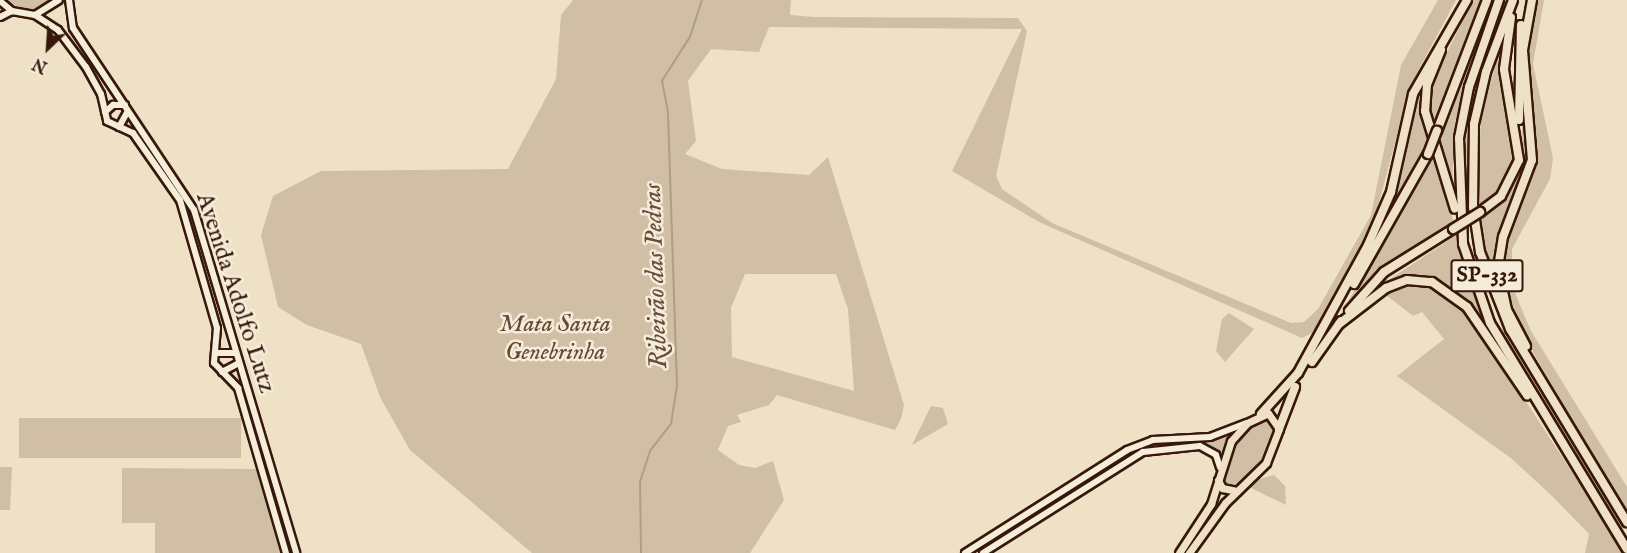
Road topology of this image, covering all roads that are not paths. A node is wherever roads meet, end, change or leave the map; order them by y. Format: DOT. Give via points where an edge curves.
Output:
graph roads {
  1 [pos="59,0"];
  2 [pos="69,0"];
  3 [pos="1468,0"];
  4 [pos="1487,0"];
  5 [pos="1499,0"];
  6 [pos="1515,0"];
  7 [pos="1528,0"];
  8 [pos="1532,0"];
  9 [pos="0,1"];
  10 [pos="12,11"];
  11 [pos="35,15"];
  12 [pos="0,17"];
  13 [pos="127,108"];
  14 [pos="105,112"];
  15 [pos="119,127"];
  16 [pos="1510,183"];
  17 [pos="1463,244"];
  18 [pos="1339,324"];
  19 [pos="1324,329"];
  20 [pos="215,353"];
  21 [pos="236,353"];
  22 [pos="239,363"];
  23 [pos="221,372"];
  24 [pos="1261,414"];
  25 [pos="1247,423"];
  26 [pos="1279,429"];
  27 [pos="1563,444"];
  28 [pos="1584,452"];
  29 [pos="1220,467"];
  30 [pos="1218,480"];
  31 [pos="1238,491"];
  32 [pos="1627,522"];
  33 [pos="1192,541"];
  34 [pos="1627,549"];
  35 [pos="286,553"];
  36 [pos="296,553"];
  37 [pos="965,553"];
  38 [pos="983,553"];
  39 [pos="1179,553"];
  40 [pos="1188,553"];
  1 -- 11 [label="main road"];
  2 -- 13 [label="main road, Avenida Adolfo Lutz" via="73,28"];
  3 -- 17 [label="highway" via="1437,58 1425,97 1427,125"];
  3 -- 19 [label="highway" via="1418,81 1385,208"];
  4 -- 19 [label="highway, bridge" via="1428,154 1398,214"];
  5 -- 17 [label="highway, SP-332" via="1462,117 1457,175"];
  6 -- 16 [label="highway" via="1504,55 1520,143"];
  6 -- 28 [label="highway, SP-332" via="1476,108 1472,161 1476,232 1497,304"];
  7 -- 16 [label="highway" via="1516,69 1522,153"];
  8 -- 28 [label="highway" via="1523,50 1532,160 1501,244 1499,278 1515,326"];
  9 -- 10 [label="main road"];
  10 -- 11 [label="main road"];
  10 -- 12 [label="main road"];
  11 -- 14 [label="main road, Avenida Adolfo Lutz" via="69,44 96,84"];
  13 -- 14 [label="main road" via="113,105"];
  13 -- 15 [label="main road"];
  13 -- 21 [label="main road, Avenida Adolfo Lutz" via="194,210"];
  14 -- 15 [label="main road, Avenida Adolfo Lutz" via="110,124"];
  15 -- 20 [label="main road, Avenida Adolfo Lutz" via="137,138 185,210 218,328"];
  16 -- 18 [label="highway, bridge" via="1480,212 1384,272"];
  17 -- 27 [label="highway, SP-332" via="1490,323"];
  18 -- 26 [label="highway" via="1292,392"];
  18 -- 27 [label="highway" via="1397,284 1420,280 1442,286 1467,307"];
  19 -- 24 [label="highway" via="1290,385"];
  20 -- 21 [label="main road"];
  20 -- 23 [label="main road, Avenida Adolfo Lutz"];
  21 -- 22 [label="main road, Avenida Adolfo Lutz"];
  22 -- 23 [label="main road"];
  22 -- 36 [label="main road, Avenida Adolfo Lutz"];
  23 -- 35 [label="main road, Avenida Adolfo Lutz" via="238,387"];
  24 -- 25 [label="main road"];
  24 -- 26 [label="main road" via="1273,416"];
  25 -- 29 [label="main road"];
  25 -- 37 [label="main road" via="1210,436 1153,440 1126,450"];
  26 -- 31 [label="main road" via="1266,463"];
  27 -- 34 [label="highway, SP-332"];
  28 -- 32 [label="highway, SP-332"];
  29 -- 30 [label="main road"];
  29 -- 38 [label="main road" via="1211,450 1200,446 1143,452"];
  30 -- 31 [label="main road" via="1222,489"];
  30 -- 33 [label="main road"];
  31 -- 33 [label="main road"];
  33 -- 39 [label="main road"];
  33 -- 40 [label="main road"];
}
